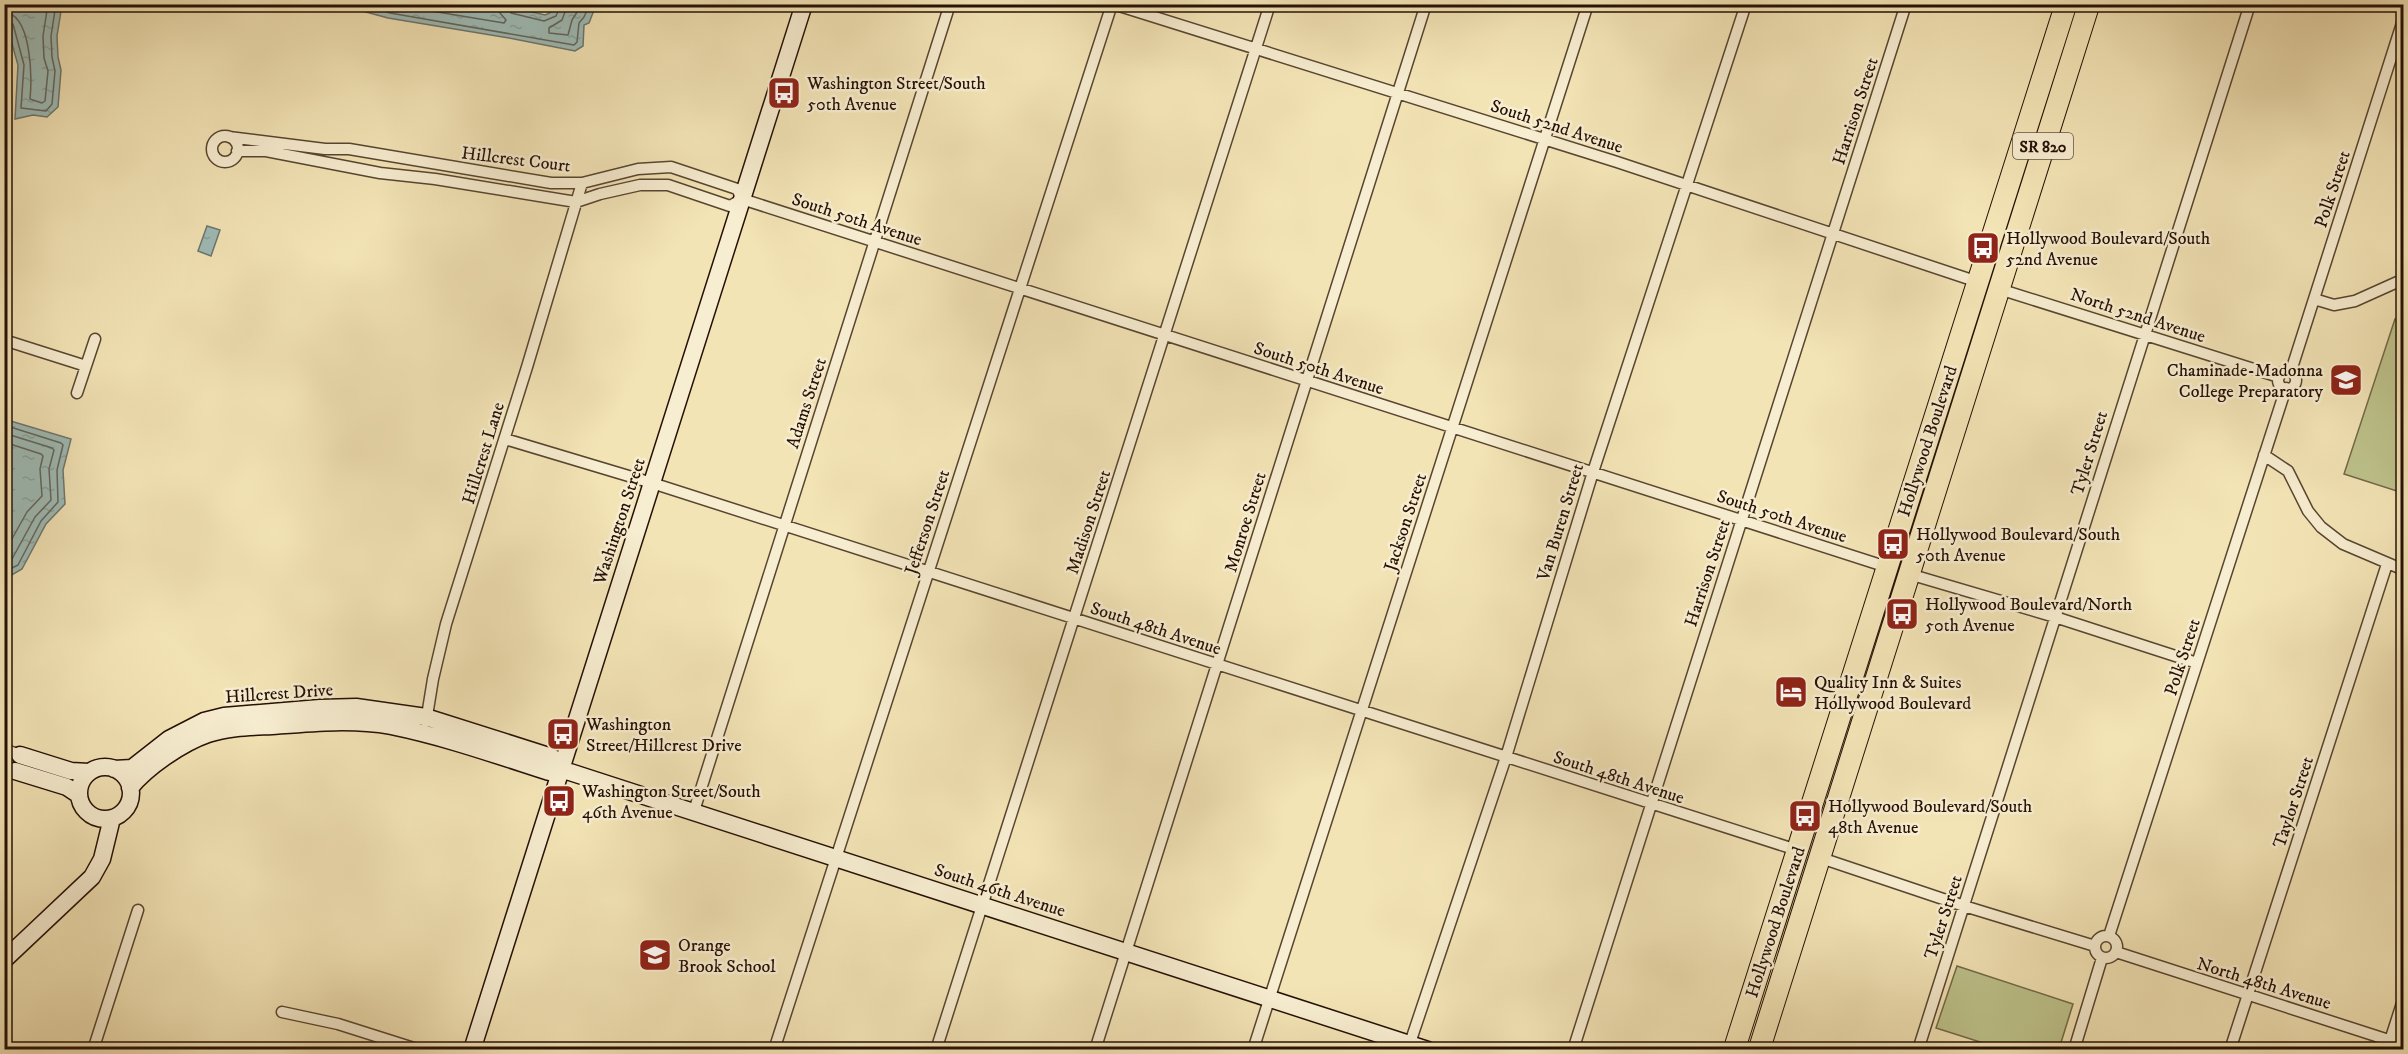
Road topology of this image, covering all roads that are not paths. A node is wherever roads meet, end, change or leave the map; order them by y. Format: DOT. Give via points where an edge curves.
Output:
graph roads {
  1 [pos="804,4"];
  2 [pos="950,4"];
  3 [pos="1112,4"];
  4 [pos="1270,4"];
  5 [pos="1426,4"];
  6 [pos="1588,4"];
  7 [pos="1746,4"];
  8 [pos="1906,4"];
  9 [pos="2066,4"];
  10 [pos="2089,4"];
  11 [pos="2250,4"];
  12 [pos="2403,17"];
  13 [pos="1256,49"];
  14 [pos="1397,93"];
  15 [pos="229,137"];
  16 [pos="1545,139"];
  17 [pos="237,151"];
  18 [pos="582,183"];
  19 [pos="1687,187"];
  20 [pos="742,199"];
  21 [pos="576,202"];
  22 [pos="1833,234"];
  23 [pos="874,242"];
  24 [pos="2403,279"];
  25 [pos="1988,285"];
  26 [pos="1019,289"];
  27 [pos="2314,299"];
  28 [pos="2144,333"];
  29 [pos="1164,336"];
  30 [pos="95,339"];
  31 [pos="4,340"];
  32 [pos="86,366"];
  33 [pos="2291,371"];
  34 [pos="2279,377"];
  35 [pos="1306,381"];
  36 [pos="2286,388"];
  37 [pos="78,393"];
  38 [pos="1453,427"];
  39 [pos="505,439"];
  40 [pos="2264,455"];
  41 [pos="1593,472"];
  42 [pos="652,483"];
  43 [pos="1911,493"];
  44 [pos="1742,520"];
  45 [pos="784,525"];
  46 [pos="2387,564"];
  47 [pos="1887,567"];
  48 [pos="2403,570"];
  49 [pos="928,571"];
  50 [pos="1909,574"];
  51 [pos="2055,617"];
  52 [pos="1074,619"];
  53 [pos="1883,659"];
  54 [pos="2197,663"];
  55 [pos="1217,665"];
  56 [pos="1362,711"];
  57 [pos="426,717"];
  58 [pos="428,734"];
  59 [pos="1506,757"];
  60 [pos="11,761"];
  61 [pos="1825,762"];
  62 [pos="114,769"];
  63 [pos="560,769"];
  64 [pos="89,772"];
  65 [pos="130,788"];
  66 [pos="79,795"];
  67 [pos="1651,805"];
  68 [pos="694,811"];
  69 [pos="92,816"];
  70 [pos="112,818"];
  71 [pos="1797,850"];
  72 [pos="836,857"];
  73 [pos="1821,858"];
  74 [pos="73,895"];
  75 [pos="983,905"];
  76 [pos="1964,906"];
  77 [pos="138,910"];
  78 [pos="1796,936"];
  79 [pos="2109,936"];
  80 [pos="2095,946"];
  81 [pos="1126,951"];
  82 [pos="2116,952"];
  83 [pos="2102,958"];
  84 [pos="4,960"];
  85 [pos="2248,995"];
  86 [pos="1270,998"];
  87 [pos="2403,998"];
  88 [pos="282,1012"];
  89 [pos="2388,1045"];
  90 [pos="2403,1045"];
  91 [pos="1409,1047"];
  92 [pos="93,1050"];
  93 [pos="420,1050"];
  94 [pos="472,1050"];
  95 [pos="774,1050"];
  96 [pos="936,1050"];
  97 [pos="1095,1050"];
  98 [pos="1253,1050"];
  99 [pos="1428,1050"];
  100 [pos="1572,1050"];
  101 [pos="1734,1050"];
  102 [pos="1759,1050"];
  103 [pos="1917,1050"];
  104 [pos="2073,1050"];
  105 [pos="2230,1050"];
  1 -- 20 [label="street, Washington Street"];
  2 -- 23 [label="street, Adams Street"];
  3 -- 13 [label="street, South 52nd Avenue"];
  3 -- 26 [label="street, Jefferson Street"];
  4 -- 13 [label="street, Madison Street"];
  5 -- 14 [label="street, Monroe Street"];
  6 -- 16 [label="street, Jackson Street"];
  7 -- 19 [label="street, Van Buren Street"];
  8 -- 22 [label="street, Harrison Street"];
  9 -- 25 [label="highway, Hollywood Boulevard / SR 820"];
  10 -- 25 [label="highway, Hollywood Boulevard / SR 820"];
  11 -- 28 [label="street, Tyler Street"];
  12 -- 27 [label="street, Polk Street"];
  13 -- 14 [label="street, South 52nd Avenue"];
  13 -- 29 [label="street, Madison Street"];
  14 -- 16 [label="street, South 52nd Avenue"];
  14 -- 35 [label="street, Monroe Street"];
  15 -- 17 [label="street" via="236,143"];
  15 -- 17 [label="street" via="215,141 213,153 218,160 226,161"];
  15 -- 18 [label="street, Hillcrest Court" via="349,149 551,183"];
  16 -- 19 [label="street, South 52nd Avenue"];
  16 -- 38 [label="street, Jackson Street"];
  17 -- 21 [label="street, Hillcrest Court" via="266,152"];
  18 -- 20 [label="street, Hillcrest Court" via="638,169 671,167 737,189"];
  18 -- 21 [label="street, Hillcrest Lane"];
  19 -- 22 [label="street, South 52nd Avenue"];
  19 -- 41 [label="street, Van Buren Street"];
  20 -- 21 [label="street, Hillcrest Court" via="730,206 668,185 640,185"];
  20 -- 23 [label="street, South 50th Avenue"];
  20 -- 42 [label="street, Washington Street"];
  21 -- 39 [label="street, Hillcrest Lane"];
  22 -- 25 [label="street, South 52nd Avenue"];
  22 -- 44 [label="street, Harrison Street"];
  23 -- 26 [label="street, South 50th Avenue"];
  23 -- 45 [label="street, Adams Street"];
  24 -- 27 [label="street" via="2355,301 2334,305"];
  25 -- 28 [label="street, North 52nd Avenue"];
  25 -- 43 [label="highway, Hollywood Boulevard / SR 820"];
  25 -- 50 [label="highway, Hollywood Boulevard / SR 820"];
  26 -- 29 [label="street, South 50th Avenue"];
  26 -- 49 [label="street, Jefferson Street"];
  27 -- 33 [label="street, Polk Street"];
  28 -- 34 [label="street, North 52nd Avenue"];
  28 -- 51 [label="street, Tyler Street"];
  29 -- 35 [label="street, South 50th Avenue"];
  29 -- 52 [label="street, Madison Street"];
  30 -- 32 [label="street"];
  31 -- 32 [label="street"];
  32 -- 37 [label="street"];
  33 -- 34 [label="street"];
  33 -- 36 [label="street, Polk Street" via="2296,381"];
  34 -- 36 [label="street" via="2280,385"];
  35 -- 38 [label="street, South 50th Avenue"];
  35 -- 55 [label="street, Monroe Street"];
  36 -- 40 [label="street, Polk Street"];
  38 -- 41 [label="street, South 50th Avenue"];
  38 -- 56 [label="street, Jackson Street"];
  39 -- 42 [label="street, South 48th Avenue"];
  39 -- 57 [label="street, Hillcrest Lane" via="446,624"];
  40 -- 46 [label="street" via="2288,471 2308,511 2322,527 2343,544"];
  40 -- 54 [label="street, Polk Street"];
  41 -- 44 [label="street, South 50th Avenue"];
  41 -- 59 [label="street, Van Buren Street"];
  42 -- 45 [label="street, South 48th Avenue"];
  42 -- 63 [label="street, Washington Street"];
  43 -- 47 [label="highway, Hollywood Boulevard / SR 820"];
  43 -- 50 [label="highway" via="1916,509 1903,554 1904,570"];
  44 -- 47 [label="street, South 50th Avenue"];
  44 -- 67 [label="street, Harrison Street"];
  45 -- 49 [label="street, South 48th Avenue"];
  45 -- 68 [label="street, Adams Street"];
  46 -- 48 [label="street"];
  46 -- 85 [label="street, Taylor Street"];
  47 -- 53 [label="highway" via="1896,576 1877,643"];
  47 -- 61 [label="highway, Hollywood Boulevard / SR 820"];
  49 -- 52 [label="street, South 48th Avenue"];
  49 -- 72 [label="street, Jefferson Street"];
  50 -- 51 [label="street"];
  50 -- 53 [label="highway, Hollywood Boulevard / SR 820"];
  51 -- 54 [label="street"];
  51 -- 76 [label="street, Tyler Street"];
  52 -- 55 [label="street, South 48th Avenue"];
  52 -- 75 [label="street, Madison Street"];
  53 -- 73 [label="highway, Hollywood Boulevard / SR 820"];
  54 -- 79 [label="street, Polk Street"];
  55 -- 56 [label="street, South 48th Avenue"];
  55 -- 81 [label="street, Monroe Street"];
  56 -- 59 [label="street, South 48th Avenue"];
  56 -- 86 [label="street, Jackson Street"];
  57 -- 58 [label="street, Hillcrest Lane"];
  57 -- 62 [label="street, Hillcrest Drive" via="356,707 224,716 169,739 132,768"];
  57 -- 63 [label="street, South 46th Avenue" via="552,757"];
  58 -- 63 [label="street, South 46th Avenue" via="549,772"];
  58 -- 65 [label="street, Hillcrest Drive" via="355,723 226,730 207,734 175,751"];
  59 -- 67 [label="street, South 48th Avenue"];
  59 -- 91 [label="street, Van Buren Street"];
  60 -- 64 [label="street, Hillcrest Drive"];
  60 -- 66 [label="street"];
  61 -- 71 [label="highway, Hollywood Boulevard / SR 820"];
  61 -- 73 [label="highway" via="1830,776 1812,842 1814,853"];
  62 -- 64 [label="street, Hillcrest Drive"];
  62 -- 65 [label="street"];
  63 -- 68 [label="street, South 46th Avenue"];
  63 -- 94 [label="street, Washington Street"];
  64 -- 66 [label="street"];
  65 -- 70 [label="street, Hillcrest Drive" via="128,805"];
  66 -- 69 [label="street, Hillcrest Drive"];
  67 -- 71 [label="street, South 48th Avenue"];
  67 -- 100 [label="street, Harrison Street"];
  68 -- 72 [label="street, South 46th Avenue"];
  69 -- 70 [label="street"];
  69 -- 74 [label="street, Hillcrest Drive" via="96,846"];
  70 -- 74 [label="street, Hillcrest Drive" via="102,859 92,877"];
  71 -- 78 [label="highway" via="1802,855 1804,872 1786,925"];
  71 -- 101 [label="highway, Hollywood Boulevard / SR 820"];
  72 -- 75 [label="street, South 46th Avenue"];
  72 -- 95 [label="street, Jefferson Street"];
  73 -- 76 [label="street"];
  73 -- 78 [label="highway, Hollywood Boulevard / SR 820"];
  74 -- 84 [label="street, Hillcrest Drive"];
  75 -- 81 [label="street, South 46th Avenue"];
  75 -- 96 [label="street, Madison Street"];
  76 -- 80 [label="street"];
  76 -- 103 [label="street, Tyler Street"];
  77 -- 92 [label="street"];
  78 -- 102 [label="highway, Hollywood Boulevard / SR 820"];
  79 -- 80 [label="street" via="2100,938"];
  79 -- 82 [label="street" via="2117,944"];
  80 -- 83 [label="street"];
  81 -- 86 [label="street, South 46th Avenue"];
  81 -- 97 [label="street, Monroe Street"];
  82 -- 83 [label="street"];
  82 -- 85 [label="street, North 48th Avenue"];
  83 -- 104 [label="street"];
  85 -- 89 [label="street, North 48th Avenue"];
  85 -- 105 [label="street, Taylor Street"];
  86 -- 91 [label="street, South 46th Avenue"];
  86 -- 98 [label="street, Jackson Street"];
  87 -- 89 [label="street"];
  88 -- 93 [label="street" via="338,1024"];
  89 -- 90 [label="street, North 48th Avenue"];
  91 -- 99 [label="street, South 46th Avenue"];
}
